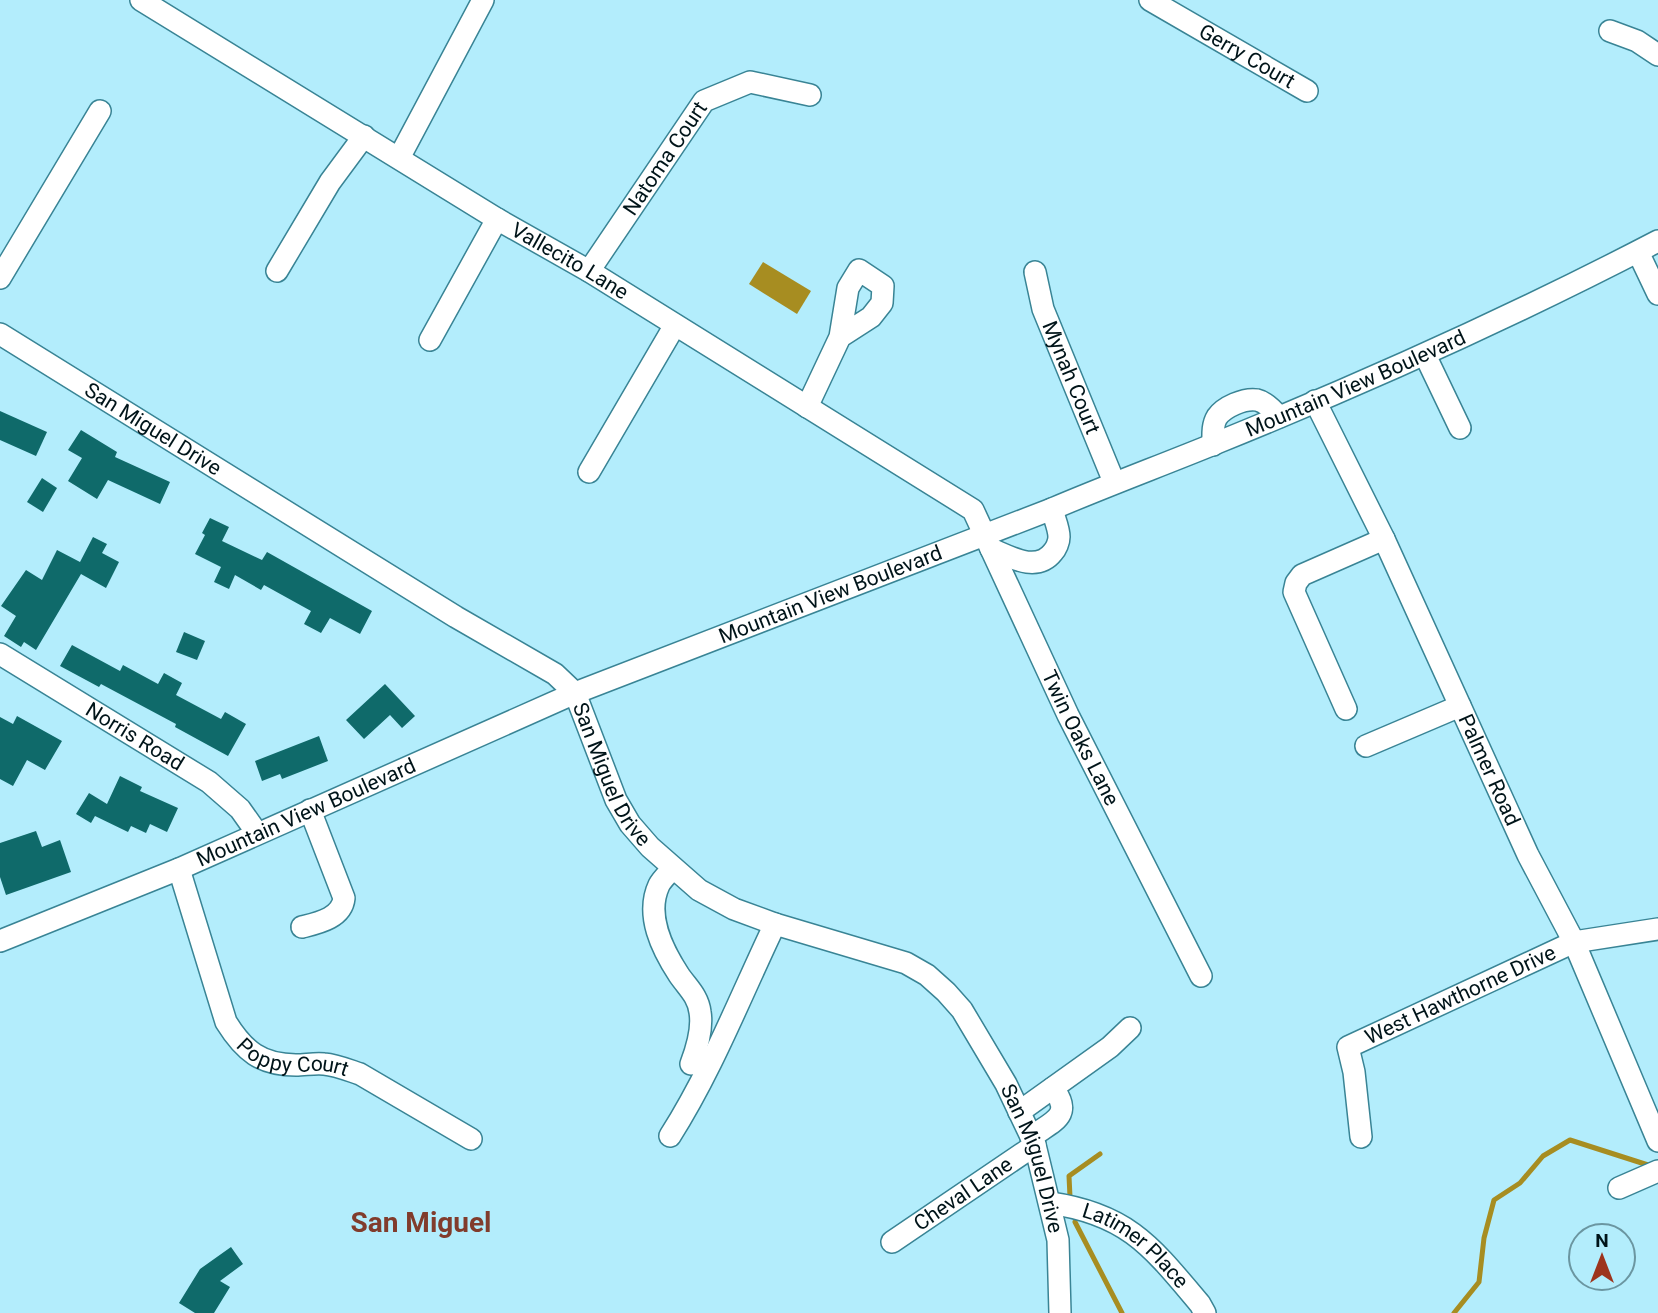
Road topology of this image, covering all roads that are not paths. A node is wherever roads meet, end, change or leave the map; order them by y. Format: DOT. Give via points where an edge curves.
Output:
graph roads {
  1 [pos="142,0"];
  2 [pos="483,0"];
  3 [pos="1150,0"];
  4 [pos="1610,31"];
  5 [pos="1658,55"];
  6 [pos="1307,91"];
  7 [pos="810,95"];
  8 [pos="100,111"];
  9 [pos="363,136"];
  10 [pos="399,158"];
  11 [pos="497,219"];
  12 [pos="1658,241"];
  13 [pos="1638,252"];
  14 [pos="277,271"];
  15 [pos="589,271"];
  16 [pos="1035,272"];
  17 [pos="0,278"];
  18 [pos="1658,294"];
  19 [pos="675,325"];
  20 [pos="0,334"];
  21 [pos="840,337"];
  22 [pos="430,340"];
  23 [pos="1425,355"];
  24 [pos="1315,401"];
  25 [pos="807,407"];
  26 [pos="1460,428"];
  27 [pos="589,472"];
  28 [pos="1114,482"];
  29 [pos="1052,509"];
  30 [pos="1384,539"];
  31 [pos="988,541"];
  32 [pos="0,654"];
  33 [pos="575,693"];
  34 [pos="1460,706"];
  35 [pos="1346,709"];
  36 [pos="1366,746"];
  37 [pos="310,810"];
  38 [pos="257,833"];
  39 [pos="673,868"];
  40 [pos="178,869"];
  41 [pos="775,924"];
  42 [pos="302,927"];
  43 [pos="1658,929"];
  44 [pos="0,941"];
  45 [pos="1574,942"];
  46 [pos="1200,976"];
  47 [pos="1130,1028"];
  48 [pos="691,1065"];
  49 [pos="1053,1088"];
  50 [pos="1020,1112"];
  51 [pos="670,1136"];
  52 [pos="1362,1137"];
  53 [pos="471,1139"];
  54 [pos="1033,1141"];
  55 [pos="1658,1141"];
  56 [pos="1658,1171"];
  57 [pos="1619,1188"];
  58 [pos="1050,1203"];
  59 [pos="892,1242"];
  60 [pos="1060,1313"];
  61 [pos="1205,1313"];
  1 -- 9 [label="street, Vallecito Lane"];
  2 -- 10 [label="street"];
  3 -- 6 [label="street, Gerry Court"];
  4 -- 5 [label="street"];
  7 -- 15 [label="street, Natoma Court" via="750,82 704,101"];
  8 -- 17 [label="street"];
  9 -- 10 [label="street, Vallecito Lane"];
  9 -- 14 [label="street"];
  10 -- 11 [label="street, Vallecito Lane"];
  11 -- 15 [label="street, Vallecito Lane"];
  11 -- 22 [label="street"];
  12 -- 13 [label="street, Mountain View Boulevard"];
  13 -- 18 [label="street"];
  13 -- 23 [label="street, Mountain View Boulevard"];
  15 -- 19 [label="street, Vallecito Lane"];
  16 -- 28 [label="street, Mynah Court" via="1043,309"];
  19 -- 25 [label="street, Vallecito Lane"];
  19 -- 27 [label="street"];
  20 -- 33 [label="street, San Miguel Drive" via="555,674"];
  21 -- 25 [label="street"];
  23 -- 24 [label="street, Mountain View Boulevard"];
  23 -- 26 [label="street"];
  24 -- 28 [label="street, Mountain View Boulevard"];
  24 -- 30 [label="street, Palmer Road"];
  25 -- 31 [label="street, Vallecito Lane" via="973,510"];
  28 -- 29 [label="street, Mountain View Boulevard"];
  29 -- 31 [label="street, Mountain View Boulevard"];
  29 -- 31 [label="street" via="1060,538 1046,560 1020,561"];
  30 -- 34 [label="street, Palmer Road"];
  30 -- 35 [label="street" via="1302,575 1294,587"];
  31 -- 33 [label="street, Mountain View Boulevard"];
  31 -- 46 [label="street, Twin Oaks Lane" via="1068,715"];
  32 -- 38 [label="street, Norris Road" via="209,782 240,809"];
  33 -- 37 [label="street, Mountain View Boulevard"];
  33 -- 39 [label="street, San Miguel Drive" via="616,800 630,824"];
  34 -- 36 [label="street"];
  34 -- 45 [label="street, Palmer Road" via="1528,855"];
  37 -- 38 [label="street, Mountain View Boulevard"];
  37 -- 42 [label="street" via="343,905 322,922"];
  38 -- 40 [label="street, Mountain View Boulevard"];
  39 -- 41 [label="street, San Miguel Drive" via="699,890"];
  39 -- 48 [label="street" via="660,884 655,924 701,1013"];
  40 -- 44 [label="street, Mountain View Boulevard"];
  40 -- 53 [label="street, Poppy Court" via="226,1022 240,1043 268,1061 323,1064 360,1074"];
  41 -- 50 [label="street, San Miguel Drive" via="906,963 927,975 962,1010"];
  41 -- 51 [label="street" via="701,1083"];
  43 -- 45 [label="street, West Hawthorne Drive"];
  45 -- 52 [label="street, West Hawthorne Drive" via="1348,1047"];
  45 -- 55 [label="street, Palmer Road"];
  47 -- 49 [label="street"];
  49 -- 50 [label="street"];
  49 -- 54 [label="street, Cheval Lane" via="1064,1107"];
  50 -- 54 [label="street, San Miguel Drive"];
  54 -- 58 [label="street, San Miguel Drive"];
  54 -- 59 [label="street, Cheval Lane"];
  56 -- 57 [label="street"];
  58 -- 60 [label="street, San Miguel Drive" via="1058,1240"];
  58 -- 61 [label="street, Latimer Place" via="1078,1207 1126,1227 1148,1244"];
}
